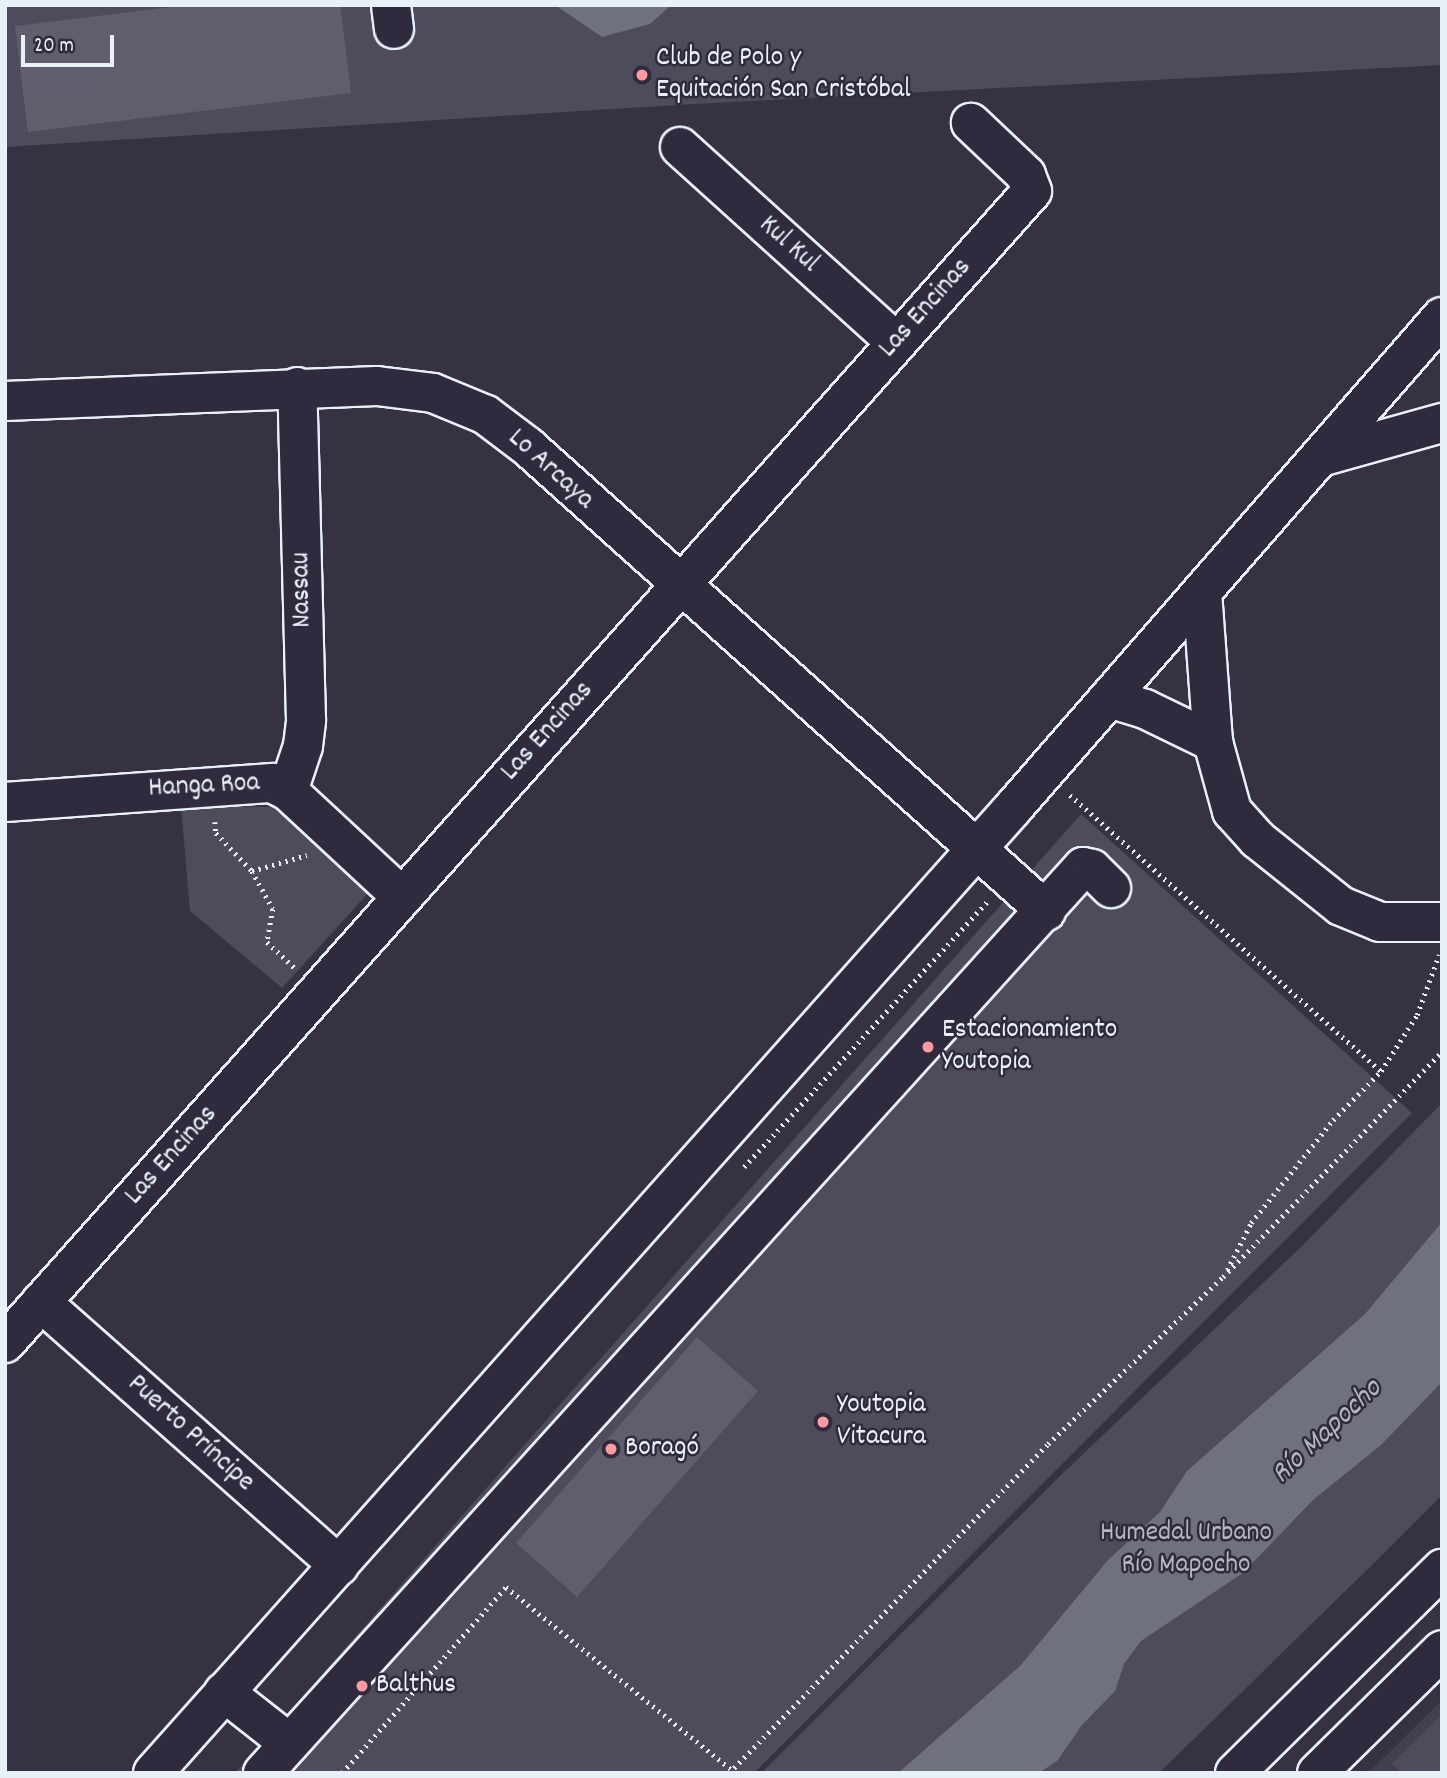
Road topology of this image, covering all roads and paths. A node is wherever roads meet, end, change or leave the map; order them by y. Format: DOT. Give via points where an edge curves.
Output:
graph roads {
  1 [pos="971,123"];
  2 [pos="680,147"];
  3 [pos="1442,317"];
  4 [pos="897,343"];
  5 [pos="298,387"];
  6 [pos="5,401"];
  7 [pos="1442,423"];
  8 [pos="1320,457"];
  9 [pos="679,585"];
  10 [pos="1202,592"];
  11 [pos="1109,698"];
  12 [pos="1213,743"];
  13 [pos="1045,771"];
  14 [pos="214,784"];
  15 [pos="288,791"];
  16 [pos="5,802"];
  17 [pos="345,844"];
  18 [pos="975,849"];
  19 [pos="252,871"];
  20 [pos="1111,888"];
  21 [pos="402,897"];
  22 [pos="1046,911"];
  23 [pos="1442,922"];
  24 [pos="1442,948"];
  25 [pos="319,991"];
  26 [pos="1442,1052"];
  27 [pos="1381,1071"];
  28 [pos="1223,1277"];
  29 [pos="41,1302"];
  30 [pos="5,1343"];
  31 [pos="339,1566"];
  32 [pos="1442,1569"];
  33 [pos="1442,1650"];
  34 [pos="224,1692"];
  35 [pos="289,1743"];
  36 [pos="730,1771"];
  37 [pos="153,1773"];
  38 [pos="263,1773"];
  39 [pos="342,1773"];
  40 [pos="1234,1773"];
  41 [pos="1317,1773"];
  1 -- 4 [label="main road, Las Encinas" via="1026,175 1032,191"];
  2 -- 4 [label="main road, Kul Kul"];
  3 -- 8 [label="main road"];
  4 -- 9 [label="main road, Las Encinas"];
  5 -- 6 [label="main road, Lo Arcaya"];
  5 -- 9 [label="main road, Lo Arcaya" via="405,388 433,393 486,415 527,446"];
  5 -- 15 [label="main road, Nassau" via="306,720"];
  7 -- 8 [label="main road"];
  8 -- 10 [label="main road"];
  9 -- 18 [label="main road, Lo Arcaya"];
  9 -- 21 [label="main road, Las Encinas"];
  10 -- 11 [label="main road"];
  10 -- 12 [label="main road"];
  11 -- 12 [label="main road" via="1157,714"];
  11 -- 13 [label="main road"];
  12 -- 23 [label="main road" via="1232,811 1305,879 1341,906 1380,922"];
  13 -- 18 [label="main road"];
  13 -- 27 [label="path"];
  14 -- 15 [label="main road, Hanga Roa" via="272,783"];
  14 -- 16 [label="main road, Hanga Roa"];
  14 -- 19 [label="path" via="216,832"];
  15 -- 17 [label="main road, Hanga Roa"];
  17 -- 19 [label="path"];
  17 -- 21 [label="main road, Hanga Roa"];
  18 -- 22 [label="main road, Lo Arcaya"];
  18 -- 31 [label="main road"];
  19 -- 25 [label="path" via="273,909 267,942"];
  20 -- 22 [label="main road" via="1092,869 1083,867"];
  21 -- 25 [label="main road, Las Encinas"];
  22 -- 35 [label="main road"];
  24 -- 27 [label="path" via="1417,1014"];
  25 -- 29 [label="main road, Las Encinas"];
  26 -- 28 [label="path"];
  27 -- 28 [label="path" via="1333,1120 1251,1223"];
  28 -- 36 [label="path" via="1048,1444"];
  29 -- 30 [label="main road, Las Encinas"];
  29 -- 31 [label="main road, Puerto Príncipe"];
  31 -- 34 [label="main road"];
  32 -- 40 [label="main road"];
  33 -- 41 [label="main road"];
  34 -- 35 [label="main road"];
  34 -- 37 [label="main road"];
  35 -- 38 [label="main road"];
  36 -- 39 [label="path" via="506,1587"];
}
